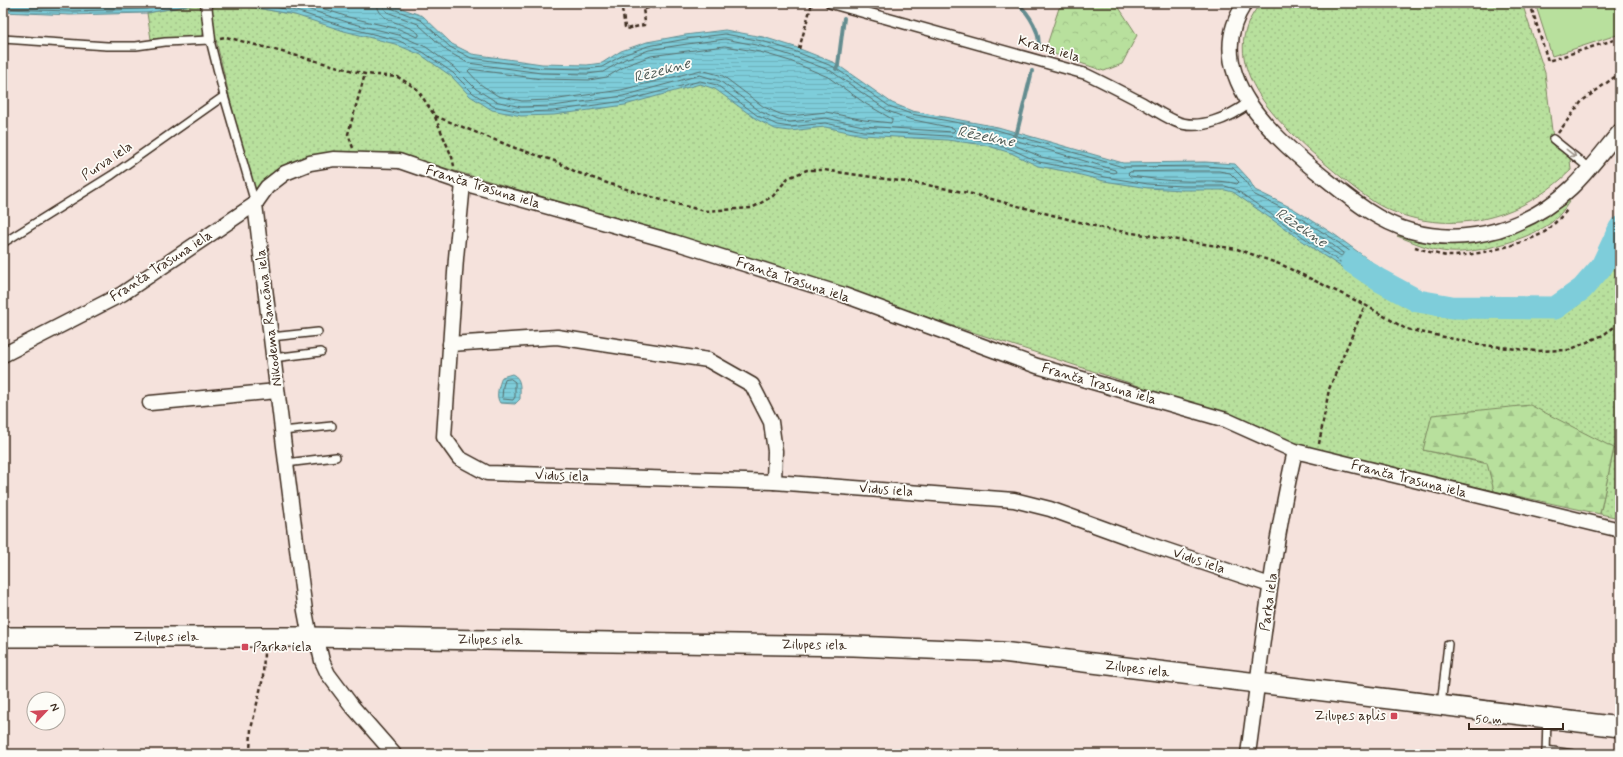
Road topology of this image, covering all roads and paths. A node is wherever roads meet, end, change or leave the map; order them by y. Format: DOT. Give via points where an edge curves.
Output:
graph roads {
  1 [pos="206,3"];
  2 [pos="621,3"];
  3 [pos="812,3"];
  4 [pos="831,3"];
  5 [pos="1245,3"];
  6 [pos="1530,3"];
  7 [pos="670,4"];
  8 [pos="1620,38"];
  9 [pos="3,39"];
  10 [pos="210,40"];
  11 [pos="799,49"];
  12 [pos="1620,73"];
  13 [pos="365,74"];
  14 [pos="224,96"];
  15 [pos="1249,102"];
  16 [pos="435,116"];
  17 [pos="1620,131"];
  18 [pos="1553,139"];
  19 [pos="357,159"];
  20 [pos="1589,168"];
  21 [pos="460,181"];
  22 [pos="1573,203"];
  23 [pos="255,204"];
  24 [pos="3,244"];
  25 [pos="1413,246"];
  26 [pos="1365,305"];
  27 [pos="1620,323"];
  28 [pos="318,332"];
  29 [pos="271,338"];
  30 [pos="450,344"];
  31 [pos="321,352"];
  32 [pos="3,355"];
  33 [pos="274,358"];
  34 [pos="277,392"];
  35 [pos="150,403"];
  36 [pos="332,426"];
  37 [pos="282,431"];
  38 [pos="1295,451"];
  39 [pos="1316,456"];
  40 [pos="336,457"];
  41 [pos="286,463"];
  42 [pos="774,482"];
  43 [pos="1620,530"];
  44 [pos="1270,585"];
  45 [pos="3,637"];
  46 [pos="315,637"];
  47 [pos="1448,644"];
  48 [pos="264,650"];
  49 [pos="1258,684"];
  50 [pos="1441,705"];
  51 [pos="1547,718"];
  52 [pos="1620,727"];
  53 [pos="1546,752"];
  54 [pos="250,754"];
  55 [pos="394,754"];
  56 [pos="1248,754"];
  57 [pos="1573,754"];
  1 -- 10 [label="street, Nikodema Rancāna iela"];
  2 -- 7 [label="path" via="626,28 644,25 643,9"];
  3 -- 11 [label="path"];
  4 -- 15 [label="street, Krasta iela" via="1086,74 1176,122 1195,125 1214,121 1229,116"];
  5 -- 15 [label="street" via="1237,14 1231,34 1230,56 1236,79"];
  6 -- 8 [label="path" via="1548,61"];
  9 -- 10 [label="lane" via="107,46"];
  10 -- 13 [label="path" via="226,37"];
  10 -- 14 [label="lane, Nikodema Rancāna iela"];
  12 -- 18 [label="path" via="1582,100"];
  13 -- 16 [label="path" via="398,77 417,89"];
  13 -- 19 [label="path" via="348,134"];
  14 -- 23 [label="lane, Nikodema Rancāna iela"];
  14 -- 24 [label="lane, Purva iela" via="112,175"];
  15 -- 20 [label="street" via="1264,124 1286,147 1354,202 1385,221 1429,235 1463,236 1498,230 1514,224 1558,199"];
  16 -- 21 [label="path"];
  16 -- 26 [label="path" via="607,183 704,211 752,208 773,196 788,178 807,170 824,170 968,193 1106,229 1237,249 1282,265"];
  17 -- 20 [label="street"];
  18 -- 20 [label="lane, one-way"];
  19 -- 21 [label="street, Franča Trasuna iela" via="399,160"];
  19 -- 23 [label="street, Franča Trasuna iela" via="310,162 296,168 267,187"];
  21 -- 30 [label="street"];
  21 -- 38 [label="street, Franča Trasuna iela" via="674,242 837,293 1037,366 1226,420"];
  22 -- 25 [label="path" via="1545,231 1530,239 1495,249 1447,256"];
  23 -- 29 [label="street, Nikodema Rancāna iela"];
  23 -- 32 [label="street, Franča Trasuna iela" via="122,294"];
  26 -- 27 [label="path" via="1406,328 1482,344 1534,351 1569,350 1603,335"];
  26 -- 39 [label="path" via="1329,389"];
  28 -- 29 [label="lane"];
  29 -- 33 [label="street, Nikodema Rancāna iela"];
  30 -- 42 [label="street" via="557,337 708,360 752,385 771,422 775,451"];
  30 -- 42 [label="street, Vidus iela" via="444,438 459,458 488,473"];
  31 -- 33 [label="lane"];
  33 -- 34 [label="street, Nikodema Rancāna iela"];
  34 -- 35 [label="street"];
  34 -- 37 [label="street, Nikodema Rancāna iela"];
  36 -- 37 [label="lane"];
  37 -- 41 [label="street, Nikodema Rancāna iela"];
  38 -- 39 [label="street, Franča Trasuna iela"];
  38 -- 44 [label="street, Parka iela"];
  39 -- 43 [label="street, Franča Trasuna iela"];
  40 -- 41 [label="lane"];
  41 -- 46 [label="street, Nikodema Rancāna iela" via="305,611"];
  42 -- 44 [label="street, Vidus iela" via="1014,500 1050,509"];
  44 -- 49 [label="street, Parka iela"];
  45 -- 46 [label="main road, Zilupes iela"];
  46 -- 49 [label="main road, Zilupes iela" via="936,648 1002,652"];
  46 -- 55 [label="street" via="328,674"];
  47 -- 50 [label="lane"];
  48 -- 54 [label="path" via="263,678 251,729"];
  49 -- 50 [label="main road, Zilupes iela"];
  49 -- 56 [label="street, Parka iela"];
  50 -- 51 [label="main road, Zilupes iela"];
  51 -- 52 [label="main road, Zilupes iela"];
  51 -- 53 [label="lane"];
  53 -- 57 [label="lane"];
}
